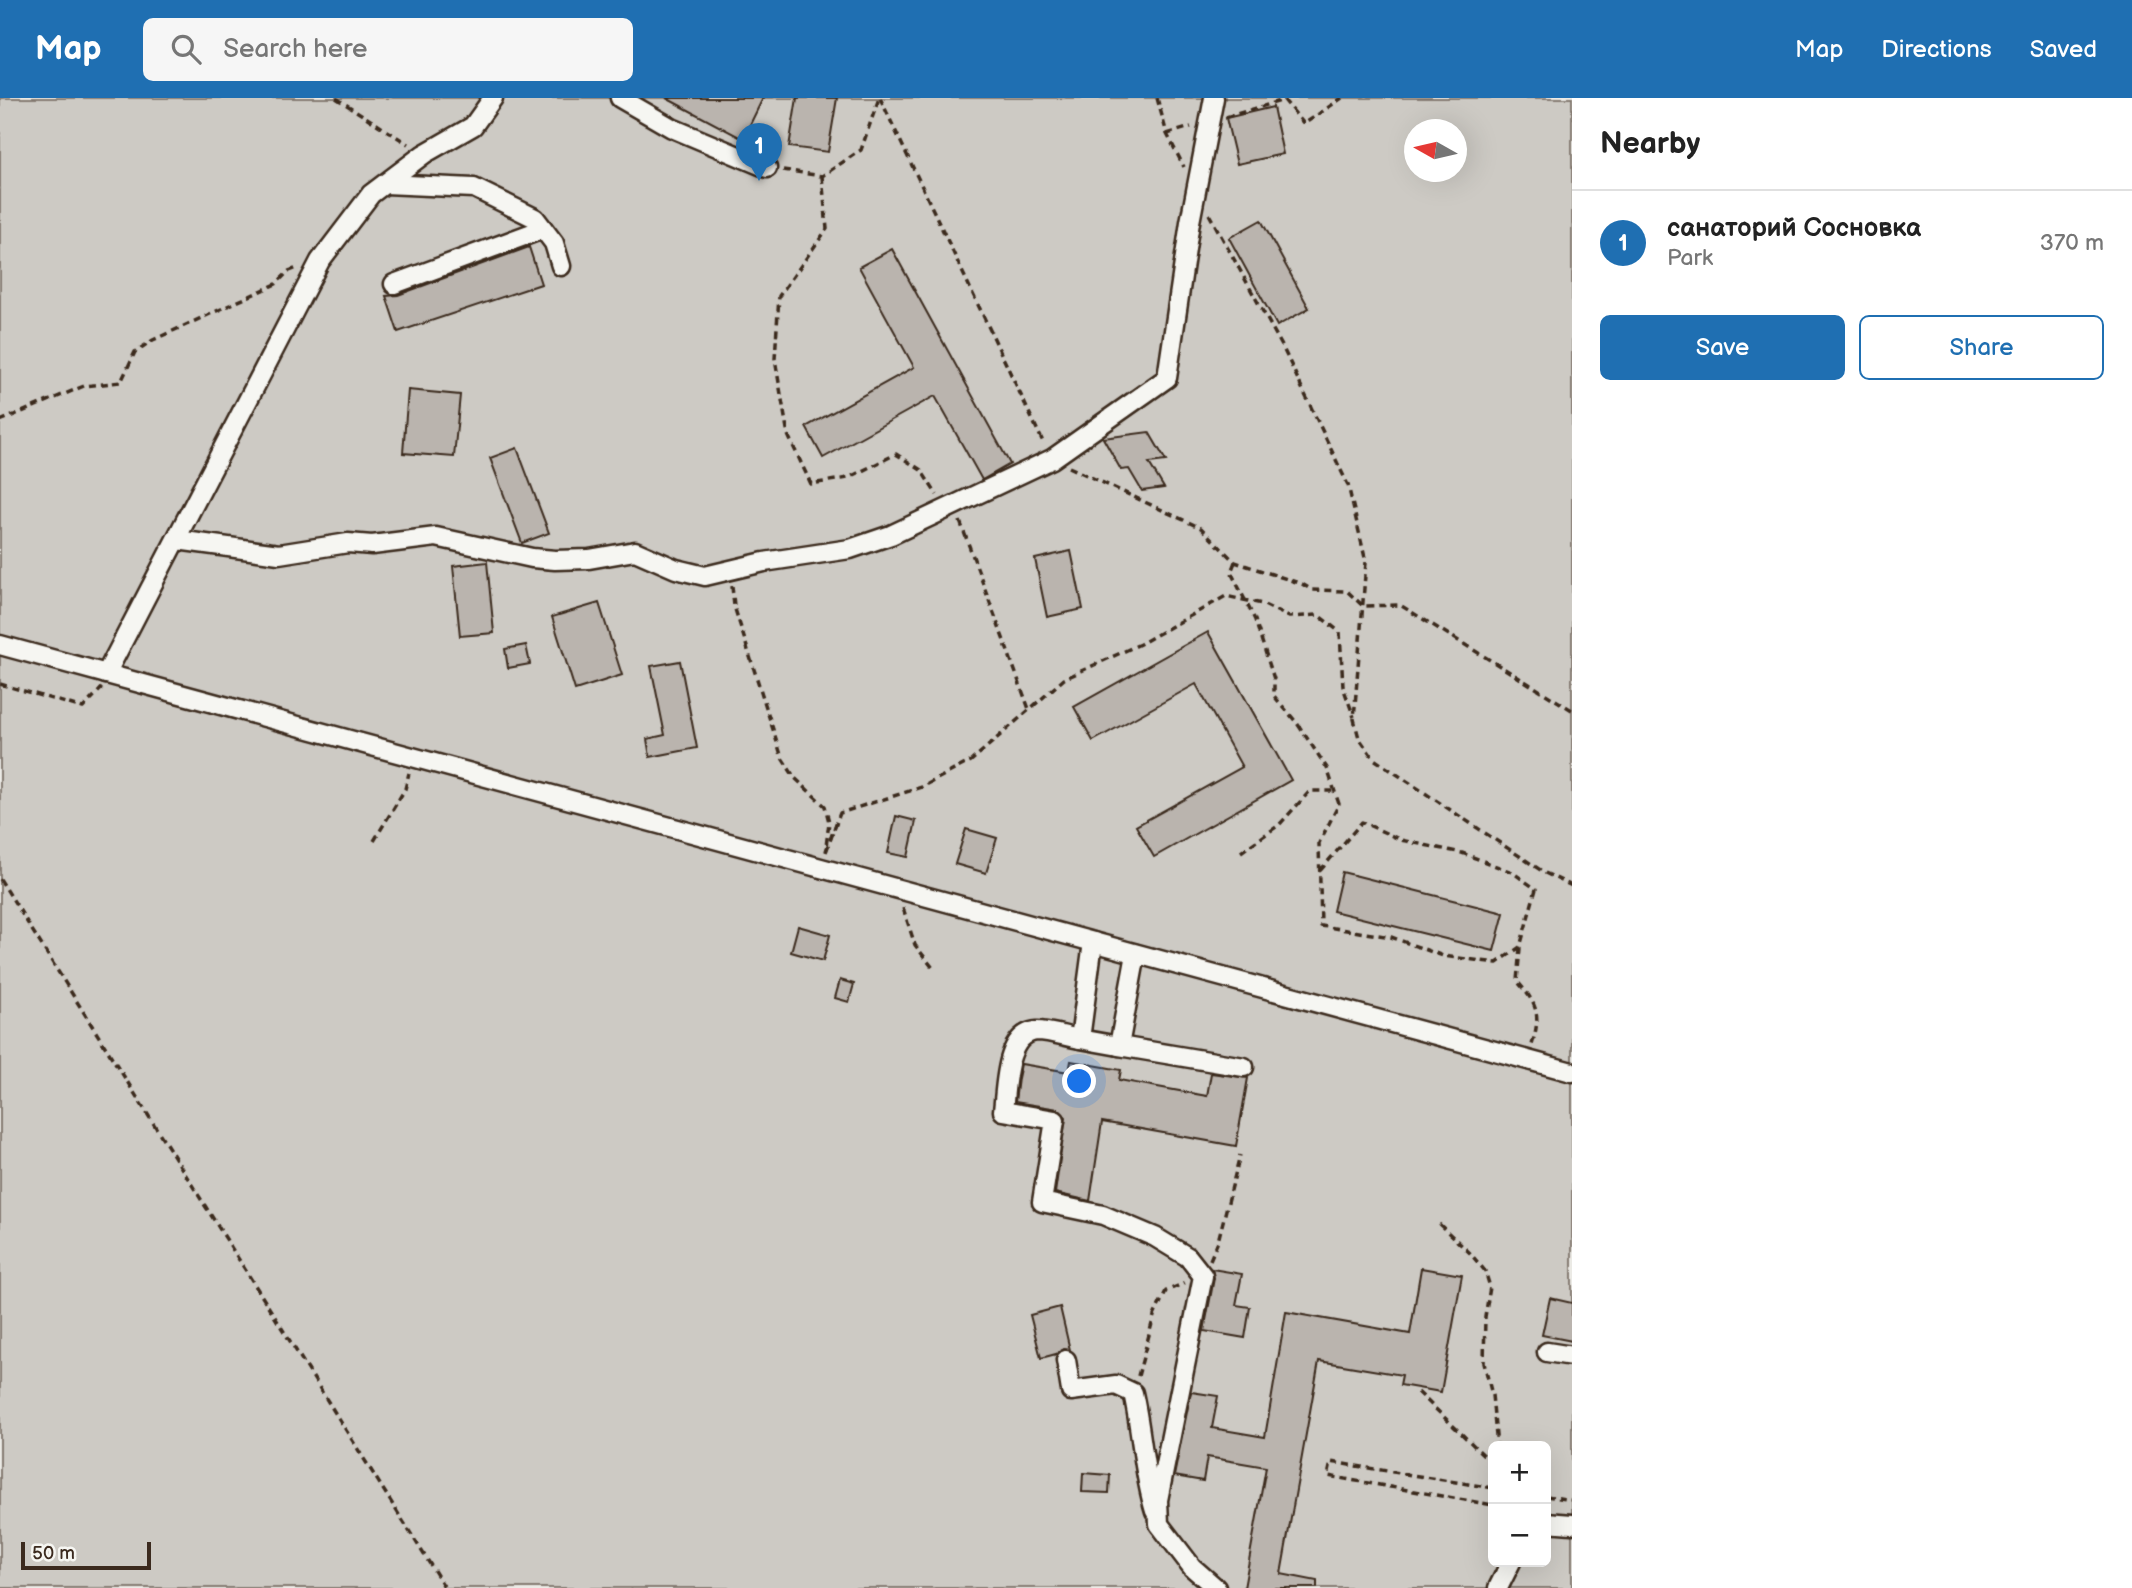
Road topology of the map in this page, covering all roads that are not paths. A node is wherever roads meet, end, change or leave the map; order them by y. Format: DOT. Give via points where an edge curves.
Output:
graph roads {
  1 [pos="494,98"];
  2 [pos="621,98"];
  3 [pos="1214,98"];
  4 [pos="767,168"];
  5 [pos="385,184"];
  6 [pos="543,229"];
  7 [pos="561,265"];
  8 [pos="394,284"];
  9 [pos="177,540"];
  10 [pos="0,645"];
  11 [pos="109,675"];
  12 [pos="1093,942"];
  13 [pos="1136,954"];
  14 [pos="1080,1039"];
  15 [pos="1119,1046"];
  16 [pos="1244,1067"];
  17 [pos="1572,1073"];
  18 [pos="1547,1352"];
  19 [pos="1572,1356"];
  20 [pos="1066,1360"];
  21 [pos="1551,1522"];
  22 [pos="1159,1524"];
  23 [pos="1572,1524"];
  24 [pos="1508,1567"];
  25 [pos="1216,1588"];
  26 [pos="1497,1588"];
  1 -- 5 [label="street" via="473,126"];
  2 -- 4 [label="street" via="673,128"];
  3 -- 9 [label="street" via="1167,378 1052,459 891,535 850,549 705,576 635,551 589,559 532,558 436,537 373,545 348,543 279,554"];
  5 -- 6 [label="street" via="474,188 534,218"];
  5 -- 9 [label="street" via="371,194 320,261"];
  6 -- 7 [label="street" via="554,243"];
  6 -- 8 [label="street"];
  9 -- 11 [label="street"];
  10 -- 11 [label="street"];
  11 -- 12 [label="street" via="823,862 897,889"];
  12 -- 13 [label="street"];
  12 -- 14 [label="street"];
  13 -- 15 [label="street"];
  13 -- 17 [label="street"];
  14 -- 15 [label="street"];
  14 -- 22 [label="street" via="1036,1031 1025,1035 1010,1057 1003,1111 1055,1120 1042,1202 1103,1215 1155,1237 1188,1257 1203,1276 1158,1500"];
  15 -- 16 [label="street"];
  18 -- 19 [label="street"];
  20 -- 22 [label="street" via="1071,1391 1116,1385 1133,1394 1147,1486"];
  21 -- 23 [label="street"];
  22 -- 25 [label="street" via="1192,1567"];
  24 -- 26 [label="street"];
}
